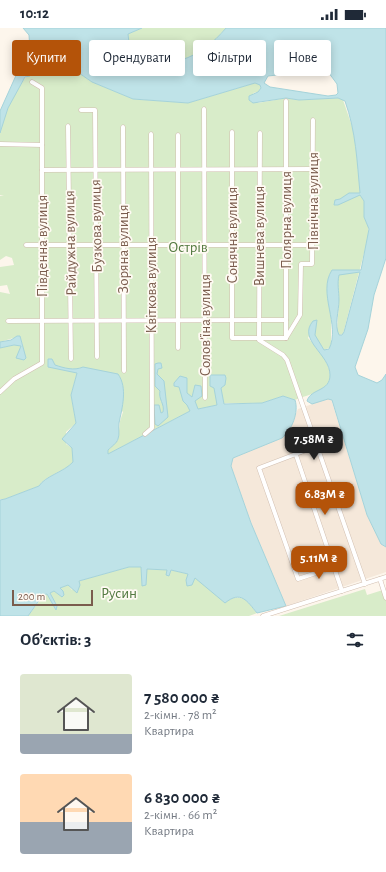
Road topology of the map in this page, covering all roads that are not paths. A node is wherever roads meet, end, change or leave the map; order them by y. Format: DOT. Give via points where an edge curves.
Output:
graph roads {
  1 [pos="32,82"];
  2 [pos="286,101"];
  3 [pos="204,109"];
  4 [pos="81,110"];
  5 [pos="313,120"];
  6 [pos="68,126"];
  7 [pos="123,127"];
  8 [pos="232,132"];
  9 [pos="260,132"];
  10 [pos="151,134"];
  11 [pos="178,135"];
  12 [pos="0,144"];
  13 [pos="42,145"];
  14 [pos="123,169"];
  15 [pos="151,169"];
  16 [pos="178,169"];
  17 [pos="205,169"];
  18 [pos="232,169"];
  19 [pos="260,169"];
  20 [pos="286,169"];
  21 [pos="313,169"];
  22 [pos="42,170"];
  23 [pos="69,170"];
  24 [pos="96,170"];
  25 [pos="26,245"];
  26 [pos="42,245"];
  27 [pos="70,245"];
  28 [pos="96,245"];
  29 [pos="123,245"];
  30 [pos="151,245"];
  31 [pos="178,245"];
  32 [pos="205,245"];
  33 [pos="232,245"];
  34 [pos="259,245"];
  35 [pos="286,245"];
  36 [pos="312,245"];
  37 [pos="205,320"];
  38 [pos="232,320"];
  39 [pos="259,320"];
  40 [pos="286,320"];
  41 [pos="8,321"];
  42 [pos="42,321"];
  43 [pos="70,321"];
  44 [pos="97,321"];
  45 [pos="124,321"];
  46 [pos="151,321"];
  47 [pos="178,321"];
  48 [pos="286,338"];
  49 [pos="259,340"];
  50 [pos="178,348"];
  51 [pos="97,356"];
  52 [pos="71,359"];
  53 [pos="124,371"];
  54 [pos="0,392"];
  55 [pos="205,398"];
  56 [pos="145,434"];
  57 [pos="317,446"];
  58 [pos="296,455"];
  59 [pos="334,567"];
  60 [pos="386,577"];
  61 [pos="380,579"];
  62 [pos="365,584"];
  63 [pos="342,591"];
  64 [pos="386,598"];
  65 [pos="263,616"];
  1 -- 13 [label="street, Південна вулиця" via="42,88"];
  2 -- 20 [label="street, Полярна вулиця"];
  3 -- 17 [label="street, Соловʼїна вулиця"];
  4 -- 24 [label="street, Бузкова вулиця" via="95,110"];
  5 -- 21 [label="street, Північна вулиця"];
  6 -- 23 [label="street, Райдужна вулиця"];
  7 -- 14 [label="street, Зоряна вулиця"];
  8 -- 18 [label="street, Сонячна вулиця"];
  9 -- 19 [label="street, Вишнева вулиця"];
  10 -- 15 [label="street, Квіткова вулиця"];
  11 -- 16 [label="street"];
  12 -- 13 [label="street"];
  13 -- 22 [label="street, Південна вулиця"];
  14 -- 15 [label="street"];
  14 -- 24 [label="street"];
  14 -- 29 [label="street, Зоряна вулиця"];
  15 -- 16 [label="street"];
  15 -- 30 [label="street, Квіткова вулиця"];
  16 -- 17 [label="street"];
  16 -- 31 [label="street"];
  17 -- 18 [label="street"];
  17 -- 32 [label="street, Соловʼїна вулиця"];
  18 -- 19 [label="street"];
  18 -- 33 [label="street, Сонячна вулиця"];
  19 -- 20 [label="street"];
  19 -- 34 [label="street, Вишнева вулиця"];
  20 -- 21 [label="street"];
  20 -- 35 [label="street, Полярна вулиця"];
  21 -- 36 [label="street, Північна вулиця"];
  22 -- 23 [label="street"];
  22 -- 26 [label="street, Південна вулиця"];
  23 -- 24 [label="street"];
  23 -- 27 [label="street, Райдужна вулиця"];
  24 -- 28 [label="street, Бузкова вулиця"];
  25 -- 26 [label="street"];
  26 -- 27 [label="street"];
  26 -- 42 [label="street, Південна вулиця"];
  27 -- 28 [label="street"];
  27 -- 43 [label="street, Райдужна вулиця"];
  28 -- 29 [label="street"];
  28 -- 44 [label="street, Бузкова вулиця"];
  29 -- 30 [label="street"];
  29 -- 45 [label="street, Зоряна вулиця"];
  30 -- 31 [label="street"];
  30 -- 46 [label="street, Квіткова вулиця"];
  31 -- 32 [label="street"];
  31 -- 47 [label="street"];
  32 -- 33 [label="street"];
  32 -- 37 [label="street, Соловʼїна вулиця"];
  33 -- 34 [label="street"];
  33 -- 38 [label="street, Сонячна вулиця"];
  34 -- 35 [label="street"];
  34 -- 39 [label="street, Вишнева вулиця"];
  35 -- 36 [label="street"];
  35 -- 40 [label="street, Полярна вулиця"];
  36 -- 48 [label="street, Північна вулиця" via="312,264 301,264 300,315"];
  37 -- 38 [label="street"];
  37 -- 47 [label="street"];
  37 -- 55 [label="street, Соловʼїна вулиця"];
  38 -- 39 [label="street"];
  38 -- 49 [label="street, Сонячна вулиця" via="232,338"];
  39 -- 40 [label="street"];
  39 -- 49 [label="street, Вишнева вулиця"];
  40 -- 48 [label="street, Полярна вулиця"];
  41 -- 42 [label="street"];
  42 -- 43 [label="street"];
  42 -- 54 [label="street, Південна вулиця" via="42,363 14,379"];
  43 -- 44 [label="street"];
  43 -- 52 [label="street, Райдужна вулиця"];
  44 -- 45 [label="street"];
  44 -- 51 [label="street, Бузкова вулиця"];
  45 -- 46 [label="street"];
  45 -- 53 [label="street, Зоряна вулиця"];
  46 -- 47 [label="street"];
  46 -- 56 [label="street, Квіткова вулиця" via="152,428"];
  47 -- 50 [label="street"];
  48 -- 49 [label="street"];
  49 -- 57 [label="street" via="285,357"];
  57 -- 58 [label="street"];
  57 -- 62 [label="street"];
  58 -- 59 [label="street"];
  58 -- 59 [label="street" via="259,468 298,579"];
  59 -- 63 [label="street"];
  60 -- 61 [label="street"];
  61 -- 62 [label="street"];
  61 -- 64 [label="street"];
  62 -- 63 [label="street"];
  63 -- 65 [label="street"];
}
